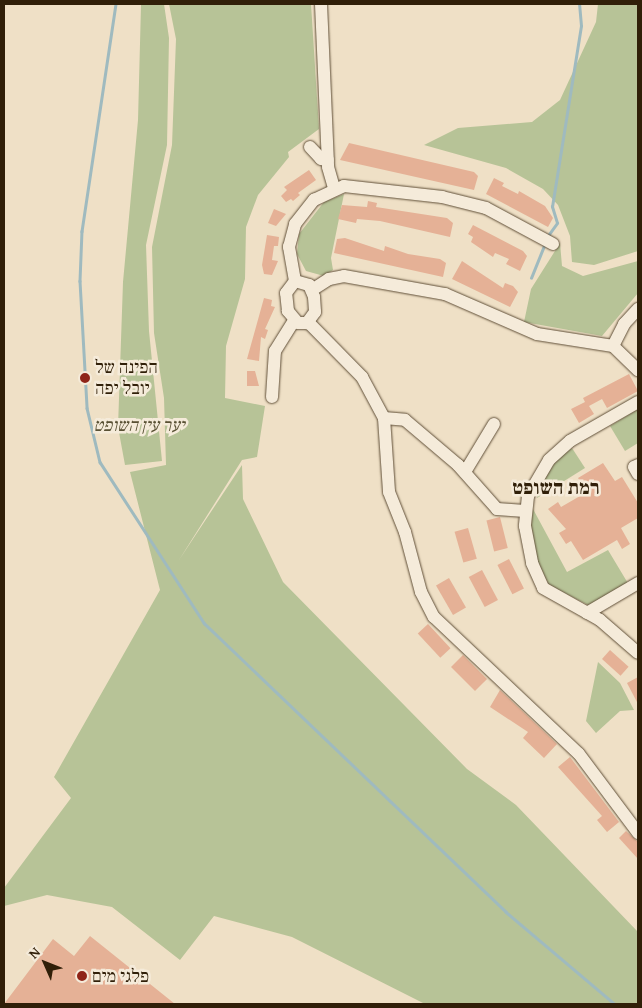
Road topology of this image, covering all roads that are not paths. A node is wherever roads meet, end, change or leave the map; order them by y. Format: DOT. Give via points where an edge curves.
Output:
graph roads {
  1 [pos="321,4"];
  2 [pos="310,147"];
  3 [pos="328,160"];
  4 [pos="334,188"];
  5 [pos="553,244"];
  6 [pos="296,281"];
  7 [pos="312,290"];
  8 [pos="638,309"];
  9 [pos="294,320"];
  10 [pos="309,323"];
  11 [pos="613,346"];
  12 [pos="638,370"];
  13 [pos="272,397"];
  14 [pos="638,402"];
  15 [pos="384,418"];
  16 [pos="494,424"];
  17 [pos="638,465"];
  18 [pos="465,472"];
  19 [pos="638,474"];
  20 [pos="525,511"];
  21 [pos="638,583"];
  22 [pos="587,613"];
  23 [pos="638,653"];
  24 [pos="638,833"];
  1 -- 3 [label="street"];
  2 -- 3 [label="street" via="321,160"];
  3 -- 4 [label="street"];
  4 -- 5 [label="street" via="362,186 442,197 486,208"];
  4 -- 6 [label="street" via="314,200 295,224 289,247"];
  6 -- 7 [label="street" via="306,282"];
  6 -- 9 [label="street" via="285,299"];
  7 -- 10 [label="street" via="315,312"];
  7 -- 11 [label="street" via="337,276 445,294 537,334"];
  8 -- 11 [label="street" via="624,324"];
  9 -- 10 [label="street"];
  9 -- 13 [label="street" via="275,351"];
  10 -- 15 [label="street" via="362,377"];
  11 -- 12 [label="street"];
  14 -- 20 [label="street" via="558,451 534,482"];
  15 -- 18 [label="street" via="405,420"];
  15 -- 24 [label="street" via="389,492 405,532 421,592 434,618 579,754"];
  16 -- 18 [label="street"];
  17 -- 19 [label="street" via="634,467"];
  18 -- 20 [label="street" via="497,509"];
  20 -- 22 [label="street" via="527,542 544,588"];
  21 -- 22 [label="street"];
  22 -- 23 [label="street"];
}
